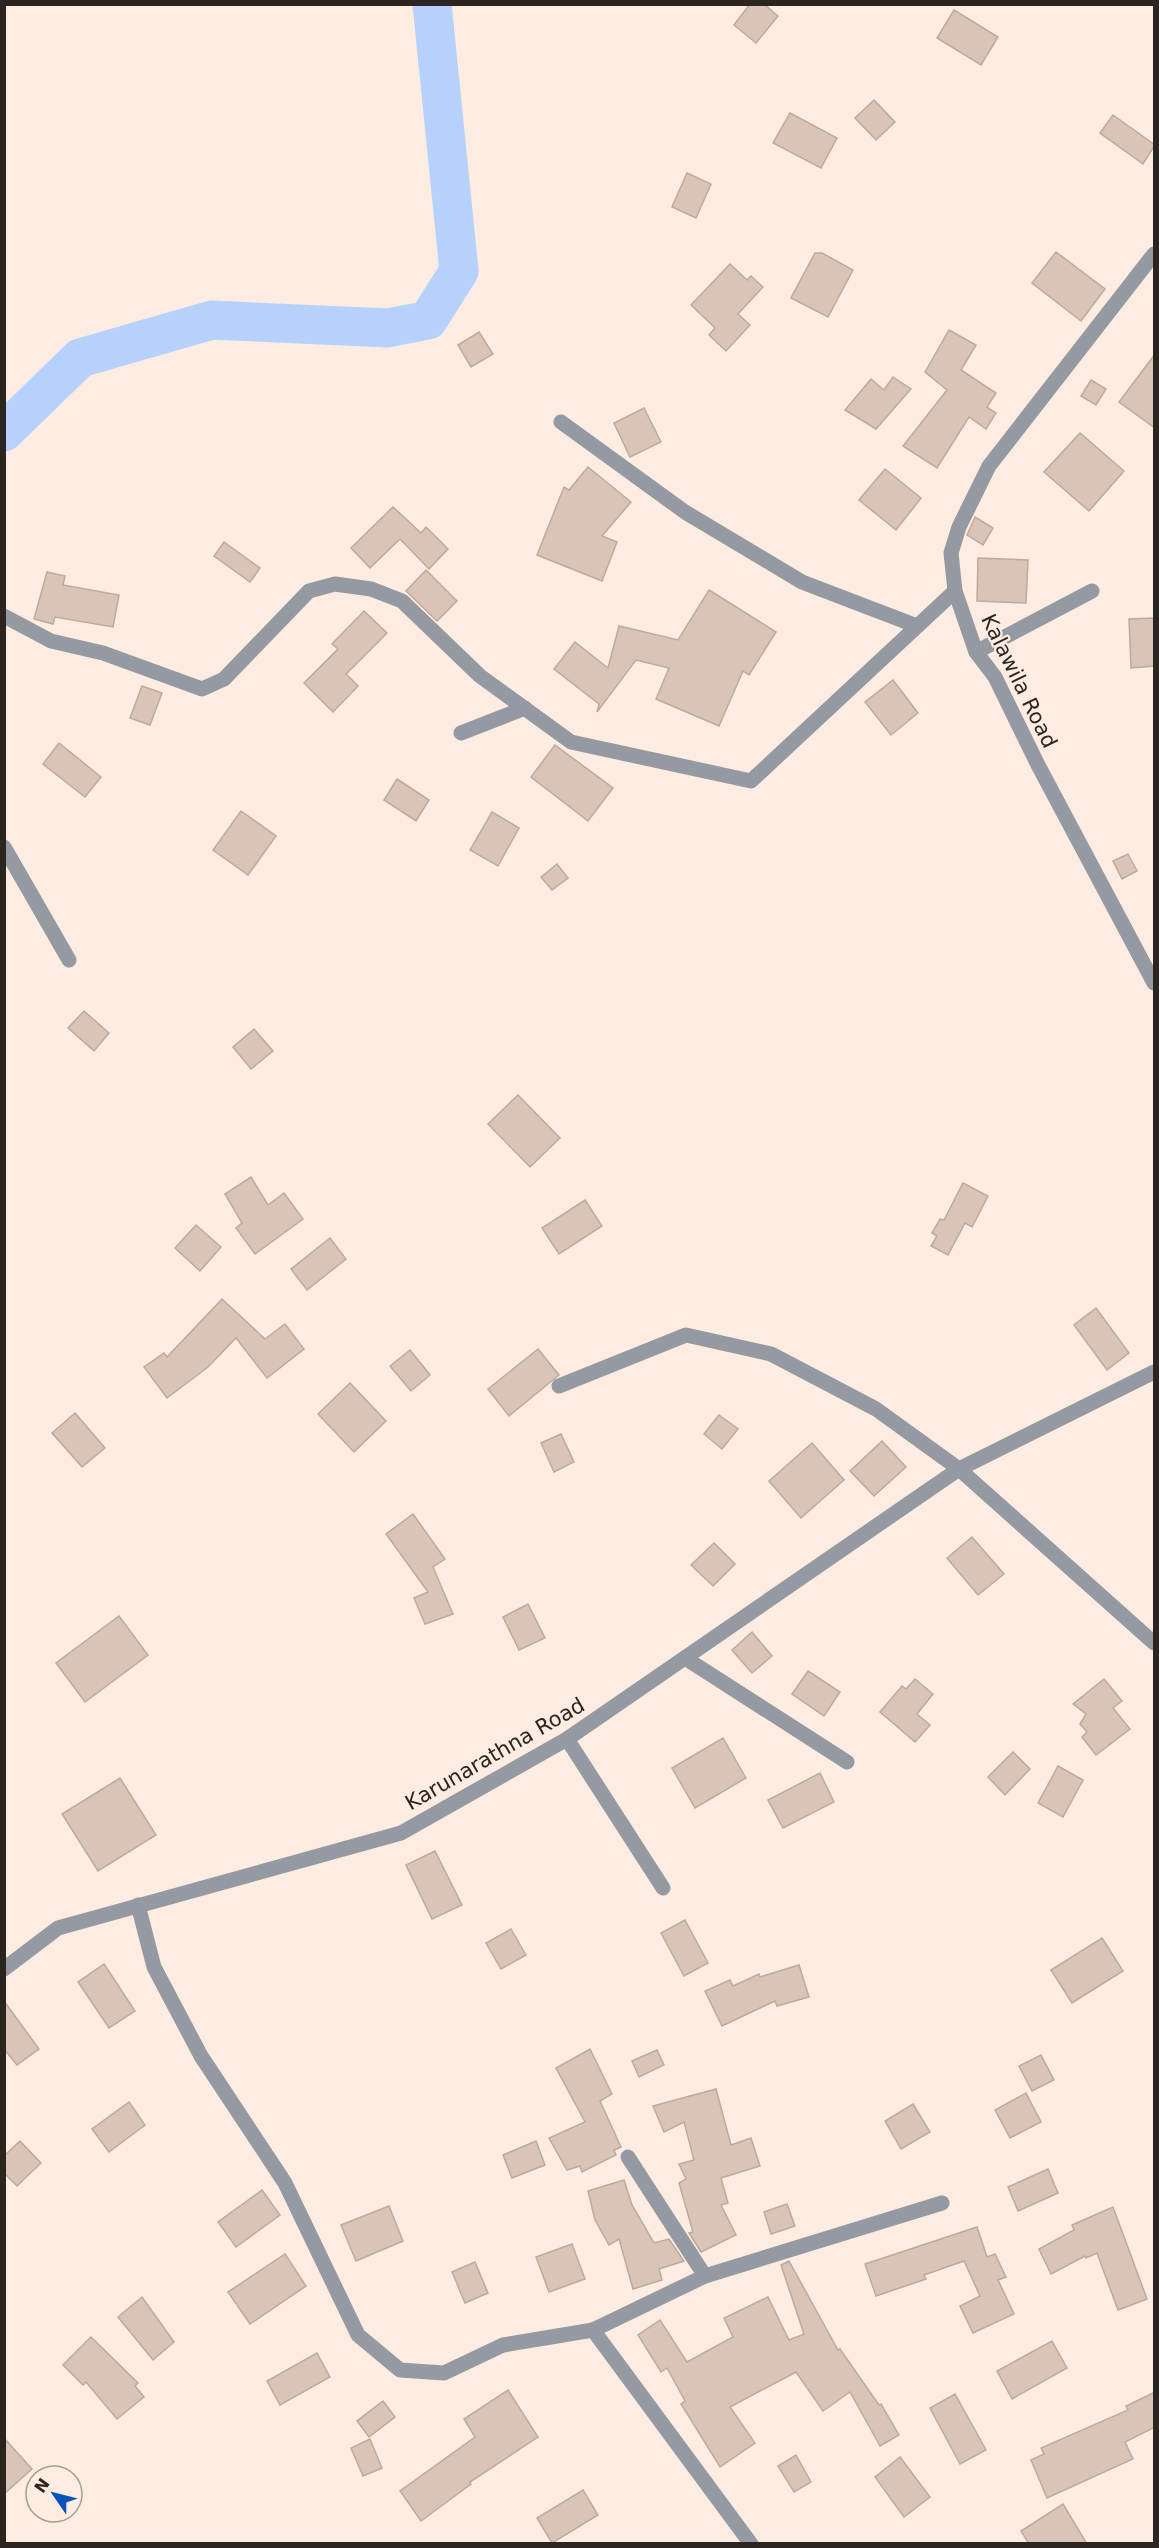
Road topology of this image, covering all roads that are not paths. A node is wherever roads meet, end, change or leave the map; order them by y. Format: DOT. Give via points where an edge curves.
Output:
graph roads {
  1 [pos="1155,254"];
  2 [pos="561,422"];
  3 [pos="955,591"];
  4 [pos="1092,591"];
  5 [pos="4,616"];
  6 [pos="917,626"];
  7 [pos="976,652"];
  8 [pos="525,708"];
  9 [pos="461,733"];
  10 [pos="4,847"];
  11 [pos="69,960"];
  12 [pos="1155,983"];
  13 [pos="1155,1372"];
  14 [pos="559,1386"];
  15 [pos="959,1469"];
  16 [pos="1155,1643"];
  17 [pos="685,1658"];
  18 [pos="567,1739"];
  19 [pos="847,1762"];
  20 [pos="663,1888"];
  21 [pos="138,1905"];
  22 [pos="4,1969"];
  23 [pos="628,2157"];
  24 [pos="942,2203"];
  25 [pos="705,2276"];
  26 [pos="593,2331"];
  27 [pos="751,2544"];
  1 -- 3 [label="street, Kalawila Road" via="989,466 959,527 951,553"];
  2 -- 6 [label="street" via="685,512 802,582"];
  3 -- 6 [label="street"];
  3 -- 7 [label="street, Kalawila Road"];
  4 -- 7 [label="street"];
  5 -- 8 [label="street" via="51,641 103,653 202,689 224,679 309,591 335,584 371,588 402,601 480,676"];
  6 -- 8 [label="street" via="751,781 572,742"];
  7 -- 12 [label="street, Kalawila Road" via="995,677"];
  8 -- 9 [label="street"];
  10 -- 11 [label="street"];
  13 -- 15 [label="street, Karunarathna Road"];
  14 -- 15 [label="street" via="686,1335 771,1354 876,1409"];
  15 -- 16 [label="street"];
  15 -- 17 [label="street, Karunarathna Road"];
  17 -- 18 [label="street, Karunarathna Road"];
  17 -- 19 [label="street"];
  18 -- 20 [label="street"];
  18 -- 21 [label="street, Karunarathna Road" via="401,1833"];
  21 -- 22 [label="street, Karunarathna Road" via="57,1928"];
  21 -- 26 [label="street" via="154,1966 201,2056 285,2183 358,2335 400,2370 444,2373 503,2345"];
  23 -- 25 [label="street"];
  24 -- 25 [label="street"];
  25 -- 26 [label="street"];
  26 -- 27 [label="street"];
}
